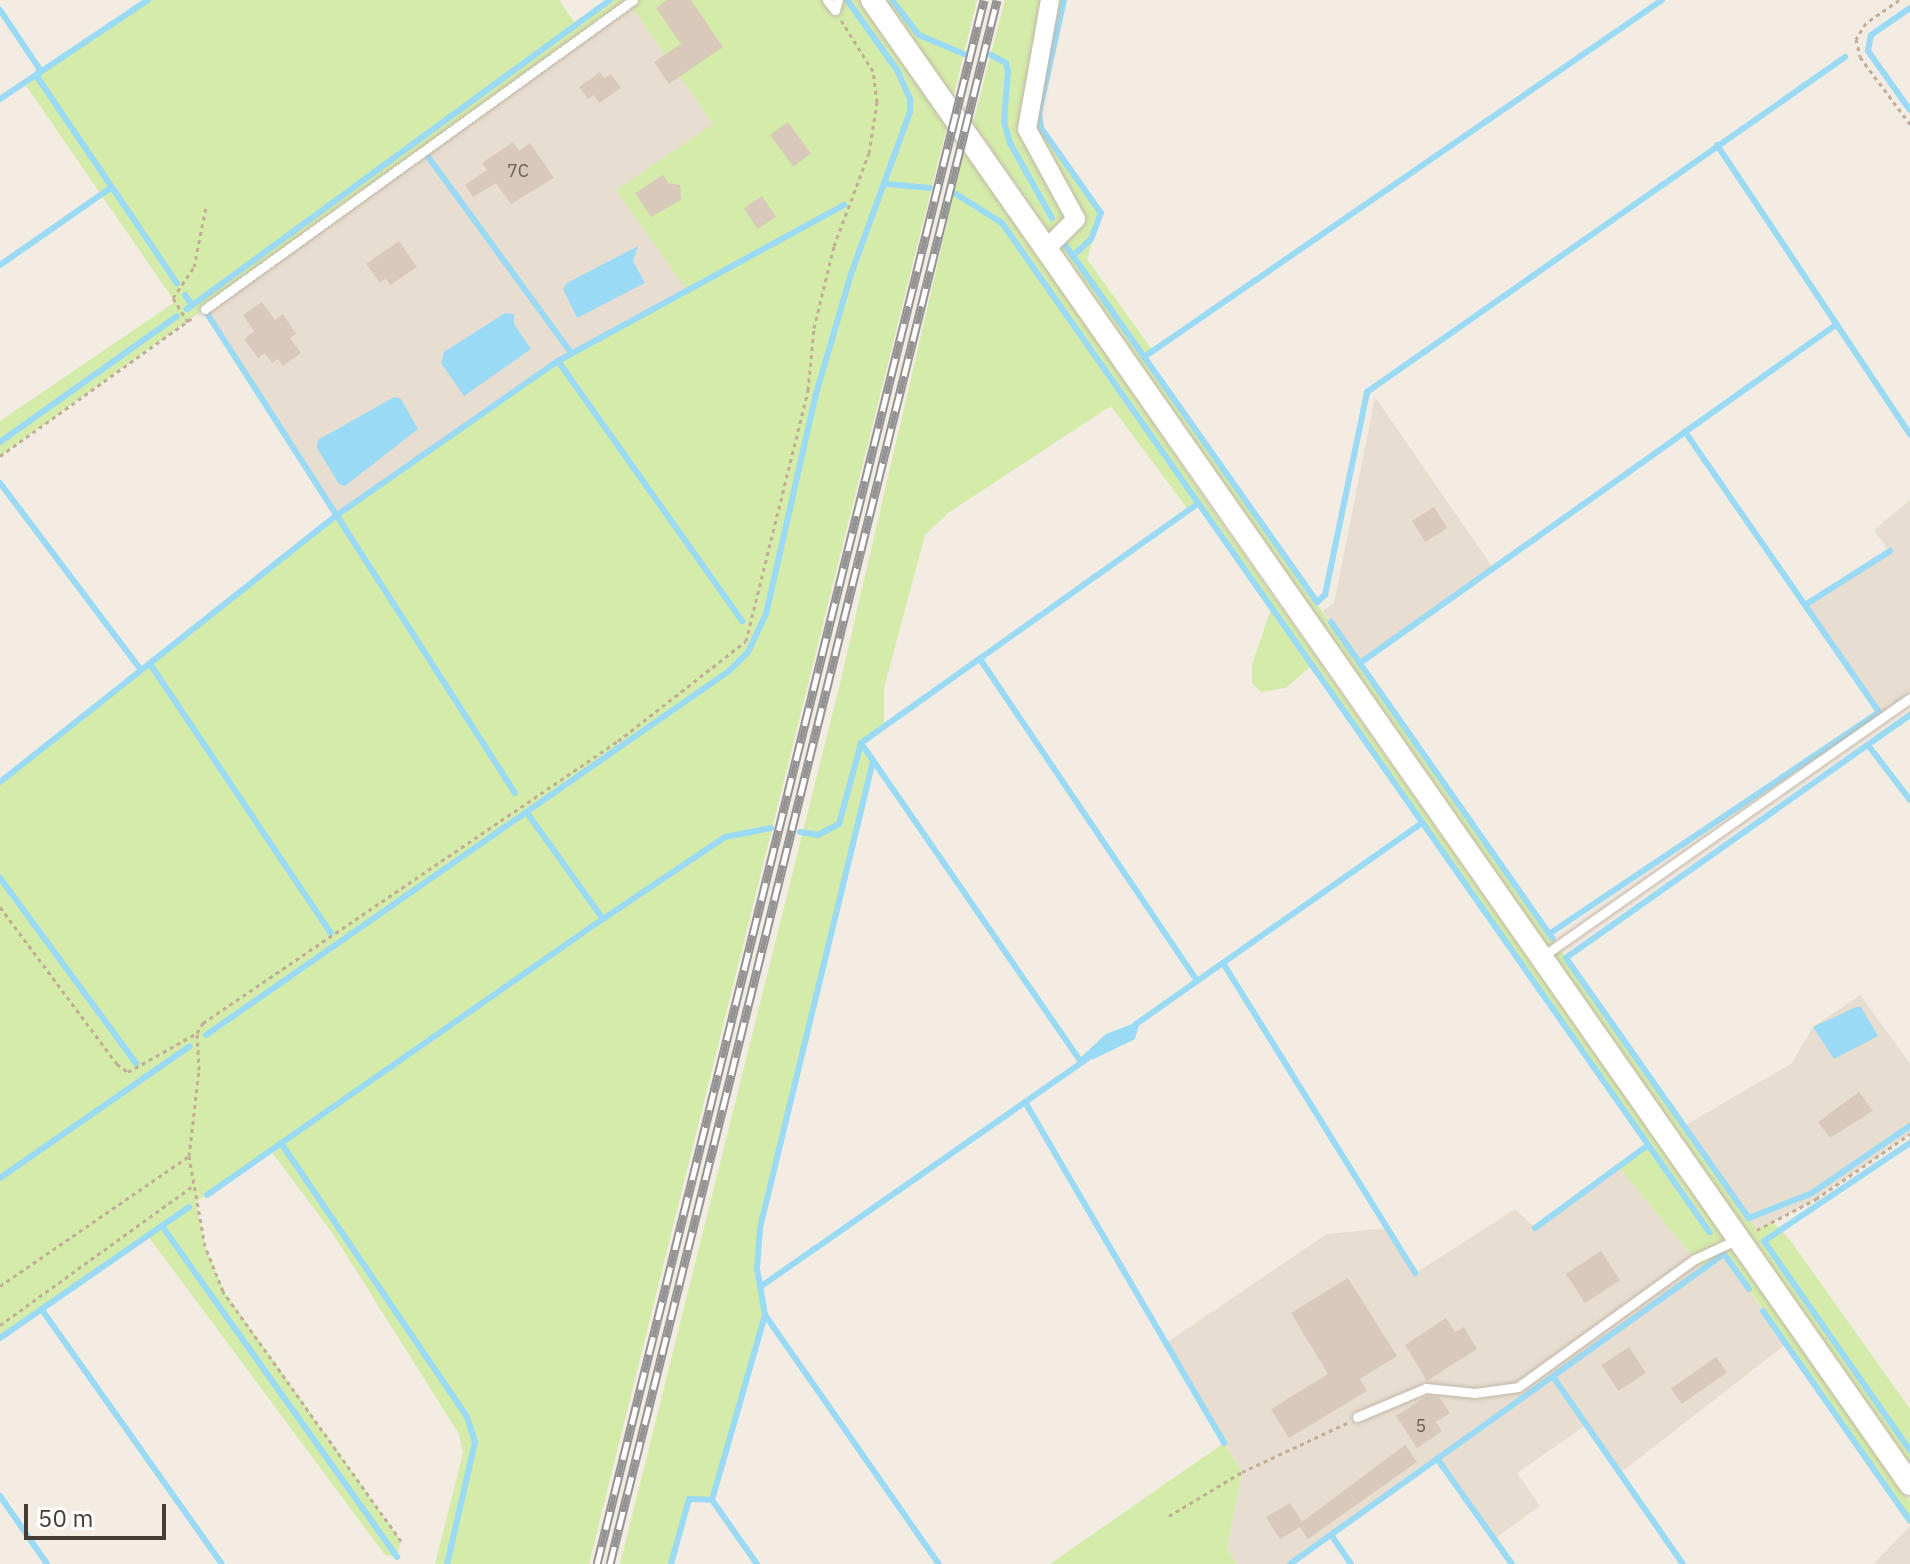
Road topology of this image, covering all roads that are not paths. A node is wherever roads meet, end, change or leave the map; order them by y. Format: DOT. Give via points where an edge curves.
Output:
graph roads {
  1 [pos="633,0"];
  2 [pos="827,0"];
  3 [pos="872,0"];
  4 [pos="1050,0"];
  5 [pos="837,5"];
  6 [pos="1045,250"];
  7 [pos="205,309"];
  8 [pos="1910,698"];
  9 [pos="1540,958"];
  10 [pos="1739,1239"];
  11 [pos="1357,1417"];
  12 [pos="1910,1484"];
  1 -- 7 [label="lane"];
  2 -- 5 [label="lane"];
  3 -- 6 [label="street"];
  4 -- 6 [label="street" via="1027,129 1076,219"];
  6 -- 9 [label="street"];
  8 -- 9 [label="lane"];
  9 -- 10 [label="street"];
  10 -- 11 [label="lane" via="1695,1259 1518,1387 1475,1393 1426,1388"];
  10 -- 12 [label="street"];
}
